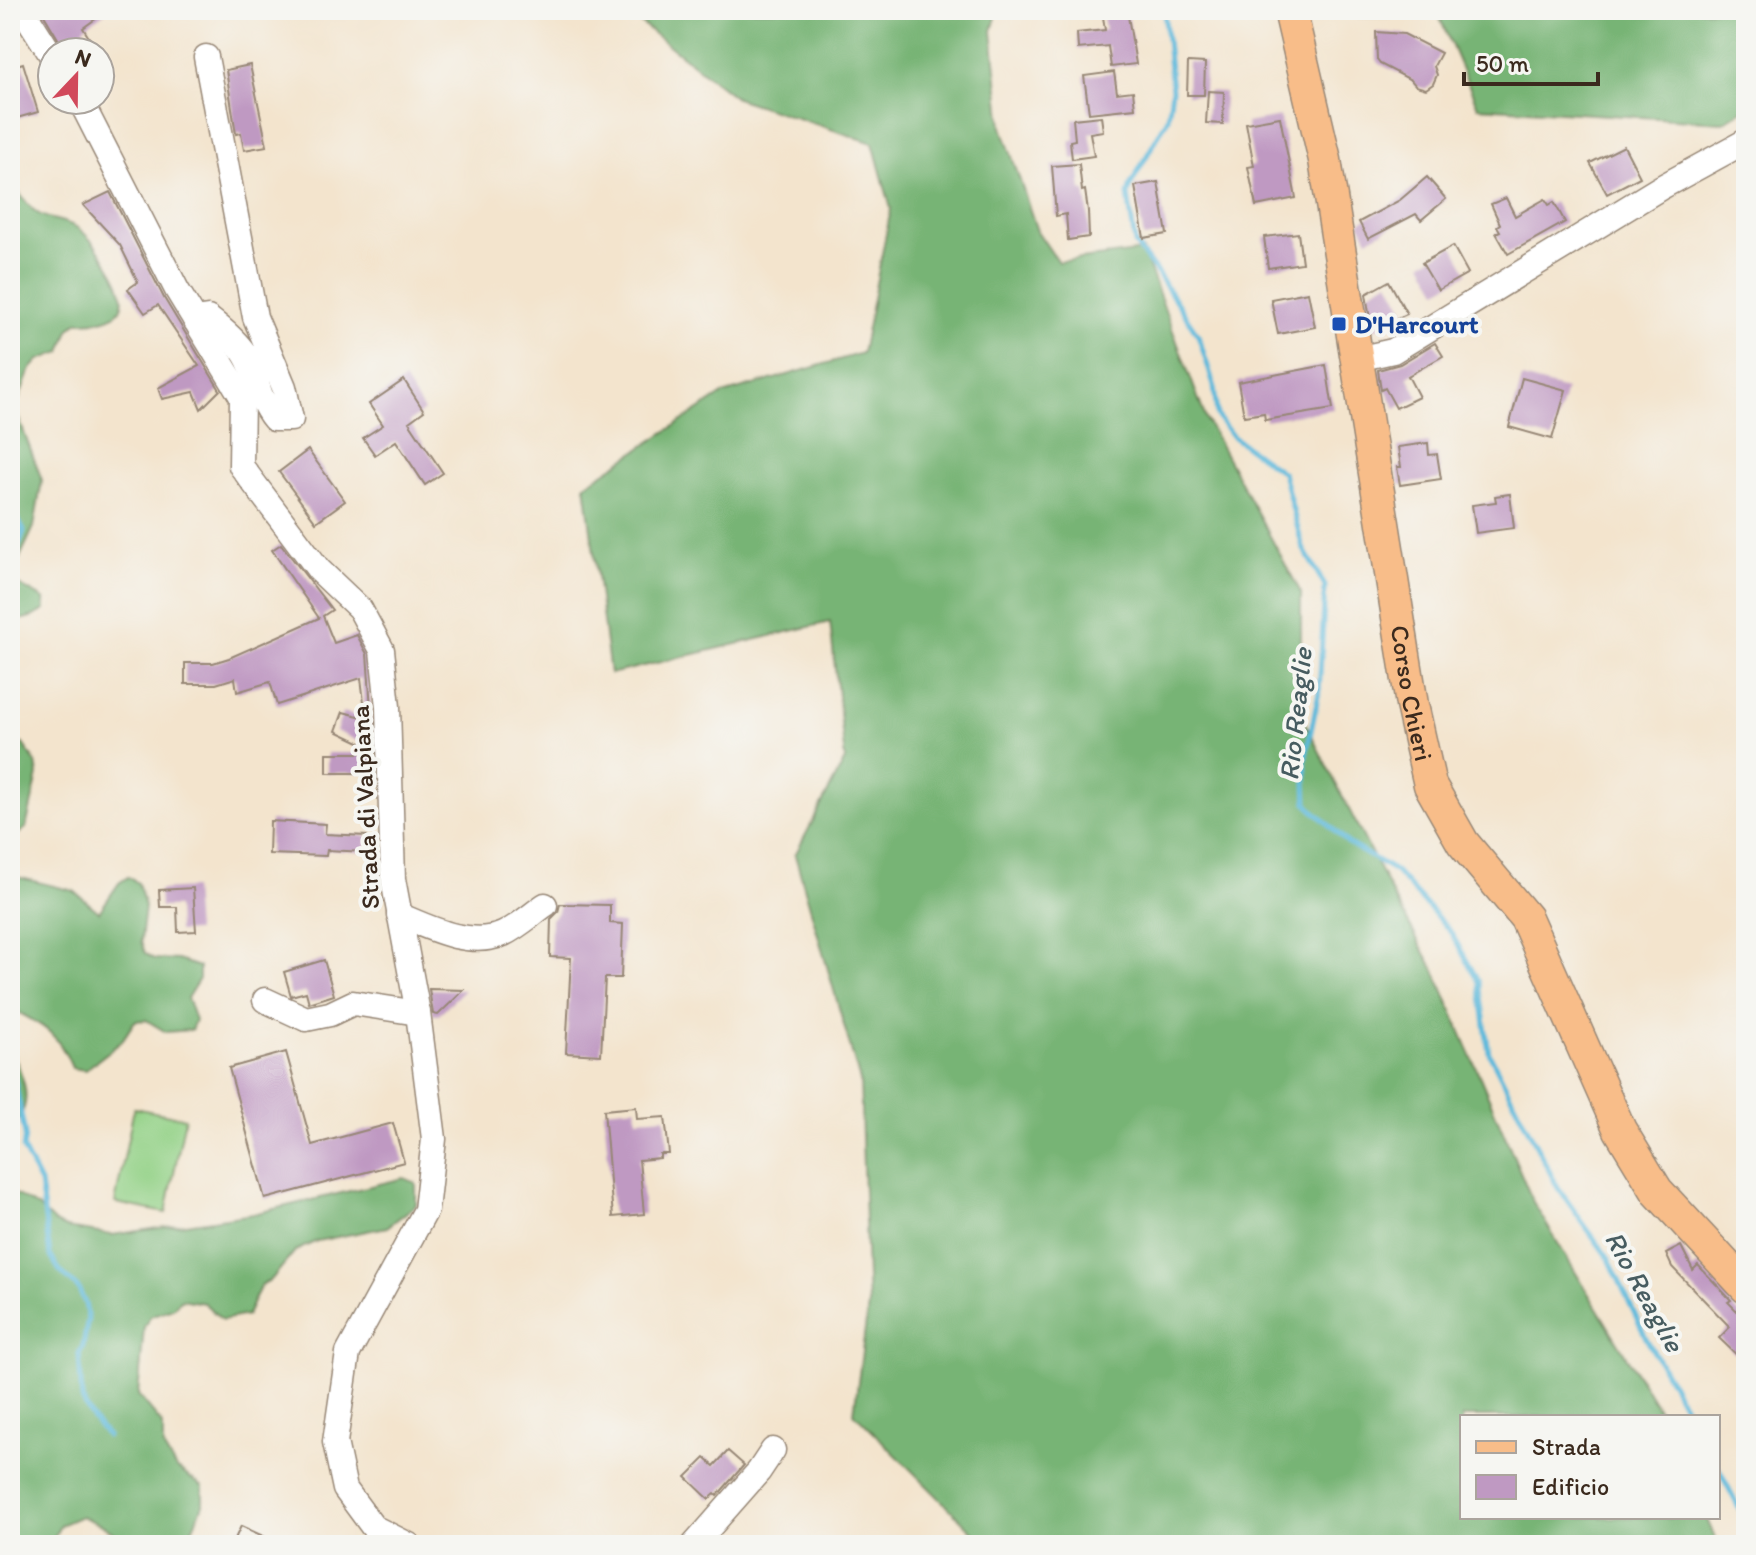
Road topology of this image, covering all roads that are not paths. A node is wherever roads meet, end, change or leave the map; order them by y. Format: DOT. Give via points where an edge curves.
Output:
graph roads {
  1 [pos="23,10"];
  2 [pos="1290,10"];
  3 [pos="39,36"];
  4 [pos="206,57"];
  5 [pos="88,116"];
  6 [pos="1746,141"];
  7 [pos="195,320"];
  8 [pos="1357,359"];
  9 [pos="545,905"];
  10 [pos="399,915"];
  11 [pos="265,1000"];
  12 [pos="418,1013"];
  13 [pos="1746,1287"];
  14 [pos="773,1450"];
  15 [pos="409,1545"];
  16 [pos="694,1545"];
  1 -- 3 [label="street"];
  2 -- 8 [label="main road, Corso Chieri" via="1325,160"];
  4 -- 7 [label="street" via="255,317 284,387 291,419 274,419 263,405 246,355 224,330 208,318"];
  5 -- 7 [label="street, Strada di Valpiana"];
  6 -- 8 [label="street" via="1393,351"];
  7 -- 10 [label="street, Strada di Valpiana" via="242,397 241,466 319,570 360,609 382,650"];
  8 -- 13 [label="main road, Corso Chieri" via="1412,705 1430,785 1463,843 1526,918 1620,1130 1657,1191"];
  9 -- 10 [label="street" via="501,935 469,939"];
  10 -- 12 [label="street, Strada di Valpiana"];
  11 -- 12 [label="street" via="306,1019 353,1003"];
  12 -- 15 [label="street, Strada di Valpiana" via="434,1139 426,1210 348,1353 335,1442 345,1489 373,1527"];
  14 -- 16 [label="street"];
}
